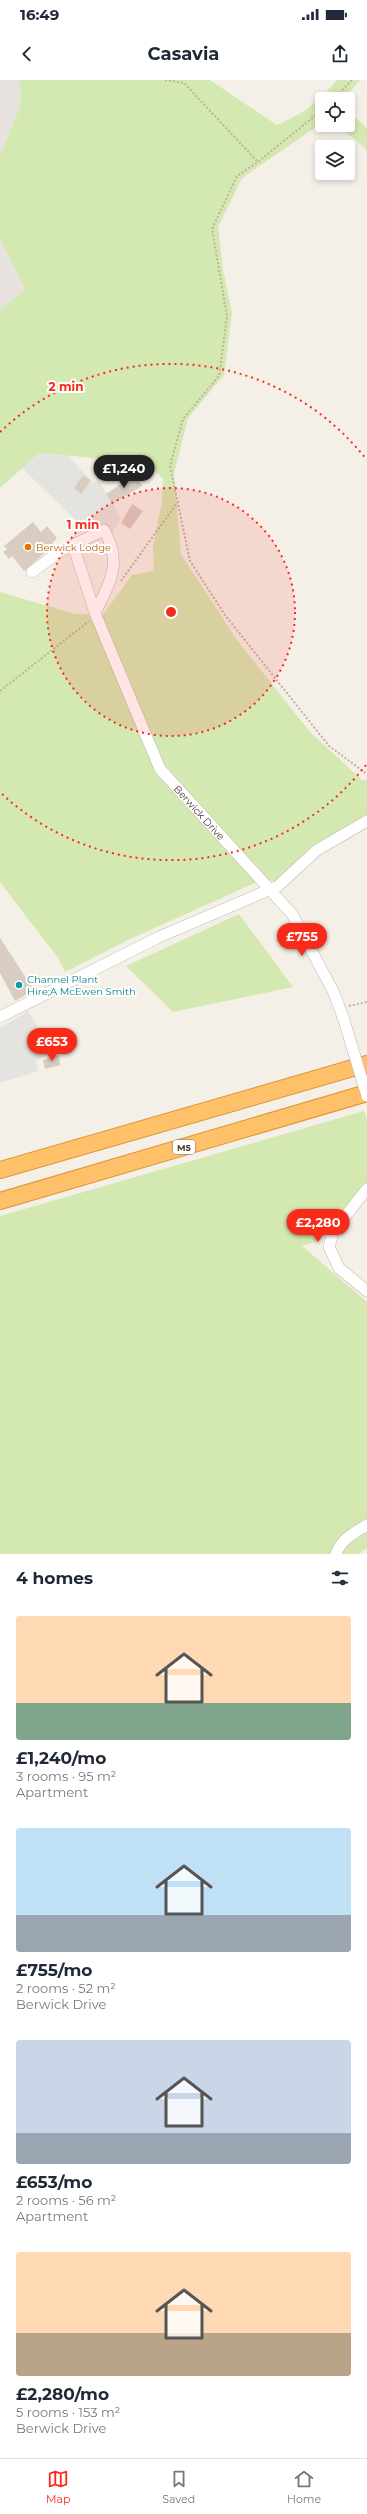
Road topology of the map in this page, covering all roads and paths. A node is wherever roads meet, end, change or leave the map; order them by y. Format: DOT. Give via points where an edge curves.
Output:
graph roads {
  1 [pos="165,80"];
  2 [pos="352,80"];
  3 [pos="341,92"];
  4 [pos="315,116"];
  5 [pos="258,162"];
  6 [pos="178,503"];
  7 [pos="171,512"];
  8 [pos="73,545"];
  9 [pos="32,572"];
  10 [pos="95,613"];
  11 [pos="367,774"];
  12 [pos="367,821"];
  13 [pos="270,890"];
  14 [pos="367,1002"];
  15 [pos="340,1008"];
  16 [pos="0,1018"];
  17 [pos="367,1064"];
  18 [pos="367,1095"];
  19 [pos="0,1170"];
  20 [pos="367,1189"];
  21 [pos="0,1201"];
  22 [pos="367,1291"];
  23 [pos="367,1525"];
  24 [pos="336,1554"];
  1 -- 5 [label="path" via="184,84"];
  2 -- 3 [label="path"];
  4 -- 5 [label="path"];
  5 -- 6 [label="path" via="237,176 212,229 227,316 219,376 182,419 170,466"];
  6 -- 7 [label="path"];
  6 -- 11 [label="path" via="190,561 225,615 329,746"];
  8 -- 9 [label="street"];
  8 -- 10 [label="street, Berwick Drive"];
  8 -- 10 [label="street" via="104,530 115,554 113,571"];
  10 -- 13 [label="street, Berwick Drive" via="160,769"];
  12 -- 13 [label="street" via="317,850 278,886"];
  13 -- 15 [label="street, Berwick Drive" via="292,914"];
  13 -- 16 [label="street" via="159,937"];
  14 -- 15 [label="path"];
  15 -- 18 [label="street, Berwick Drive, bridge"];
  17 -- 19 [label="highway"];
  18 -- 21 [label="highway, M5"];
  20 -- 22 [label="street" via="333,1232 329,1247 339,1268"];
  23 -- 24 [label="street" via="348,1536"];
}
